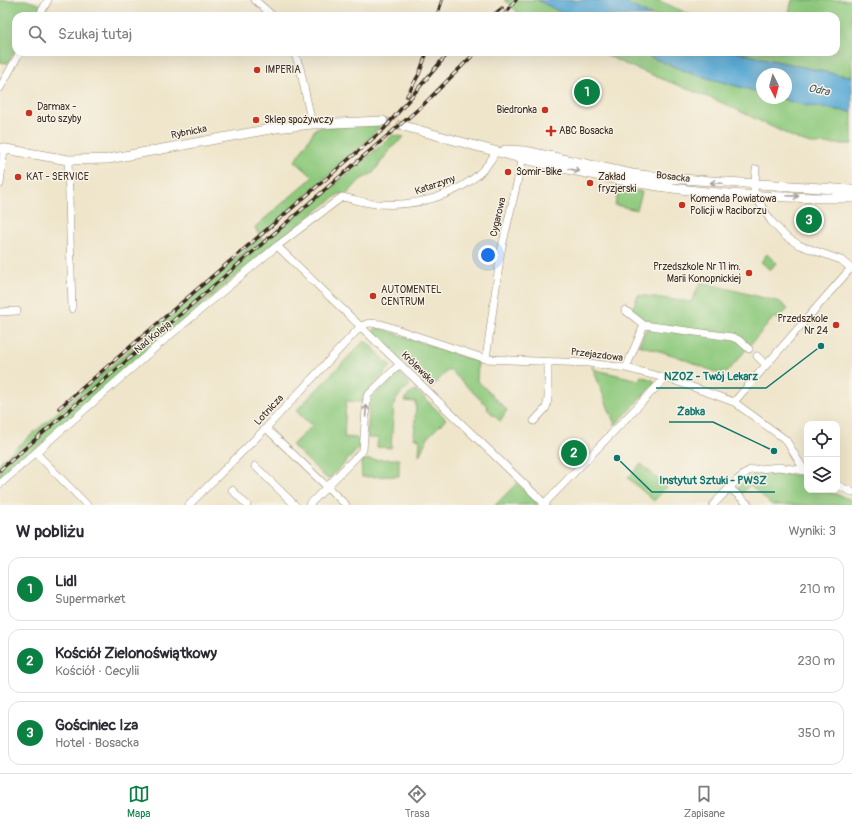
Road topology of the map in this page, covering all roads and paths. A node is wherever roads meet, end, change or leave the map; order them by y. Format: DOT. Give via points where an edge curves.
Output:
graph roads {
  1 [pos="48,0"];
  2 [pos="255,0"];
  3 [pos="42,12"];
  4 [pos="268,12"];
  5 [pos="18,56"];
  6 [pos="296,56"];
  7 [pos="0,88"];
  8 [pos="383,121"];
  9 [pos="312,124"];
  10 [pos="404,126"];
  11 [pos="2,149"];
  12 [pos="496,151"];
  13 [pos="524,155"];
  14 [pos="68,160"];
  15 [pos="756,169"];
  16 [pos="0,184"];
  17 [pos="755,184"];
  18 [pos="852,190"];
  19 [pos="754,194"];
  20 [pos="852,198"];
  21 [pos="323,212"];
  22 [pos="277,246"];
  23 [pos="851,269"];
  24 [pos="72,309"];
  25 [pos="625,310"];
  26 [pos="18,311"];
  27 [pos="0,312"];
  28 [pos="644,325"];
  29 [pos="361,326"];
  30 [pos="749,349"];
  31 [pos="757,356"];
  32 [pos="486,360"];
  33 [pos="548,361"];
  34 [pos="400,364"];
  35 [pos="766,365"];
  36 [pos="626,368"];
  37 [pos="664,378"];
  38 [pos="734,402"];
  39 [pos="534,421"];
  40 [pos="266,428"];
  41 [pos="36,453"];
  42 [pos="255,466"];
  43 [pos="804,469"];
  44 [pos="804,471"];
  45 [pos="0,484"];
  46 [pos="840,486"];
  47 [pos="326,487"];
  48 [pos="730,488"];
  49 [pos="232,490"];
  50 [pos="852,492"];
  51 [pos="545,504"];
  52 [pos="87,505"];
  53 [pos="189,505"];
  54 [pos="247,505"];
  55 [pos="295,505"];
  56 [pos="309,505"];
  57 [pos="346,505"];
  58 [pos="713,505"];
  59 [pos="749,505"];
  1 -- 3 [label="street"];
  2 -- 4 [label="street"];
  5 -- 7 [label="street"];
  6 -- 9 [label="street"];
  8 -- 9 [label="street, Rybnicka"];
  9 -- 14 [label="street, Rybnicka" via="243,133 108,159"];
  10 -- 12 [label="street, Bosacka"];
  11 -- 14 [label="street, Rybnicka"];
  11 -- 16 [label="street"];
  12 -- 13 [label="street, Bosacka"];
  12 -- 21 [label="street, Katarzyny" via="485,167 465,185 435,198 405,204 378,204 342,197"];
  17 -- 13 [label="street, Bosacka, one-way" via="639,175"];
  13 -- 19 [label="street, Bosacka, one-way" via="597,175 665,187"];
  13 -- 32 [label="street, Cygarowa" via="501,251"];
  14 -- 24 [label="street"];
  15 -- 17 [label="street"];
  17 -- 18 [label="street, Bosacka"];
  17 -- 19 [label="street"];
  19 -- 20 [label="street, Bosacka, one-way"];
  19 -- 23 [label="street" via="771,221 785,236 799,245 841,260"];
  21 -- 22 [label="street, Nad Koleją"];
  22 -- 29 [label="street, Królewska"];
  22 -- 41 [label="street, Nad Koleją" via="156,347"];
  23 -- 35 [label="street"];
  25 -- 28 [label="street"];
  26 -- 27 [label="street"];
  28 -- 30 [label="street" via="732,337"];
  28 -- 36 [label="street"];
  29 -- 32 [label="street, Przejazdowa" via="369,323 381,324"];
  29 -- 34 [label="street, Królewska"];
  29 -- 40 [label="street, Lotnicza"];
  31 -- 35 [label="street"];
  32 -- 33 [label="street, Przejazdowa"];
  33 -- 36 [label="street, Przejazdowa"];
  33 -- 39 [label="street" via="546,408"];
  47 -- 34 [label="street, one-way" via="363,450 367,396"];
  34 -- 51 [label="street, Królewska"];
  35 -- 38 [label="street"];
  36 -- 37 [label="street, Przejazdowa"];
  37 -- 38 [label="street, Przejazdowa"];
  37 -- 51 [label="street"];
  38 -- 43 [label="street, Przejazdowa" via="786,440"];
  40 -- 47 [label="street"];
  40 -- 53 [label="street, Lotnicza"];
  41 -- 45 [label="street, Nad Koleją"];
  41 -- 52 [label="street"];
  42 -- 55 [label="street"];
  44 -- 48 [label="street" via="779,467 750,470"];
  46 -- 50 [label="street"];
  47 -- 56 [label="street"];
  47 -- 57 [label="street"];
  48 -- 58 [label="street"];
  48 -- 59 [label="street"];
  49 -- 54 [label="street"];
}
